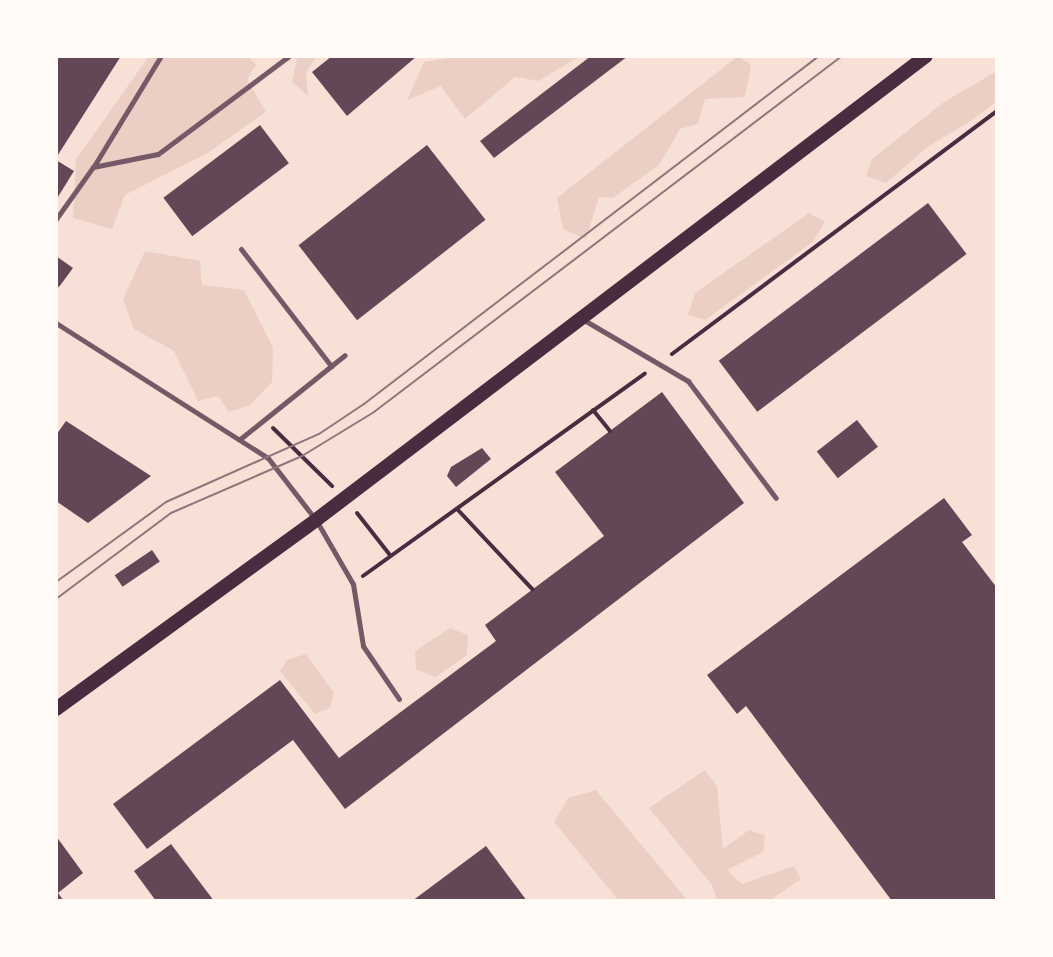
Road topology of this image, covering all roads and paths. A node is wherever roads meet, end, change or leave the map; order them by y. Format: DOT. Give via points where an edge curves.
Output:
graph roads {
  1 [pos="161,56"];
  2 [pos="289,56"];
  3 [pos="926,56"];
  4 [pos="997,111"];
  5 [pos="93,167"];
  6 [pos="56,219"];
  7 [pos="241,249"];
  8 [pos="582,319"];
  9 [pos="56,323"];
  10 [pos="345,355"];
  11 [pos="658,364"];
  12 [pos="331,366"];
  13 [pos="593,410"];
  14 [pos="610,431"];
  15 [pos="240,439"];
  16 [pos="776,498"];
  17 [pos="457,509"];
  18 [pos="316,520"];
  19 [pos="353,584"];
  20 [pos="532,589"];
  21 [pos="399,699"];
  22 [pos="56,709"];
  1 -- 5 [label="lane"];
  2 -- 5 [label="lane" via="158,154"];
  3 -- 8 [label="main road"];
  4 -- 11 [label="path"];
  5 -- 6 [label="lane"];
  7 -- 12 [label="lane"];
  8 -- 11 [label="lane"];
  8 -- 18 [label="main road"];
  9 -- 15 [label="lane"];
  10 -- 12 [label="lane"];
  11 -- 13 [label="path"];
  11 -- 16 [label="lane" via="688,381"];
  12 -- 15 [label="lane"];
  13 -- 14 [label="path"];
  13 -- 17 [label="path"];
  15 -- 18 [label="lane" via="268,458"];
  17 -- 19 [label="path"];
  17 -- 20 [label="path"];
  18 -- 19 [label="lane"];
  18 -- 22 [label="main road"];
  19 -- 21 [label="lane" via="363,646"];
}
